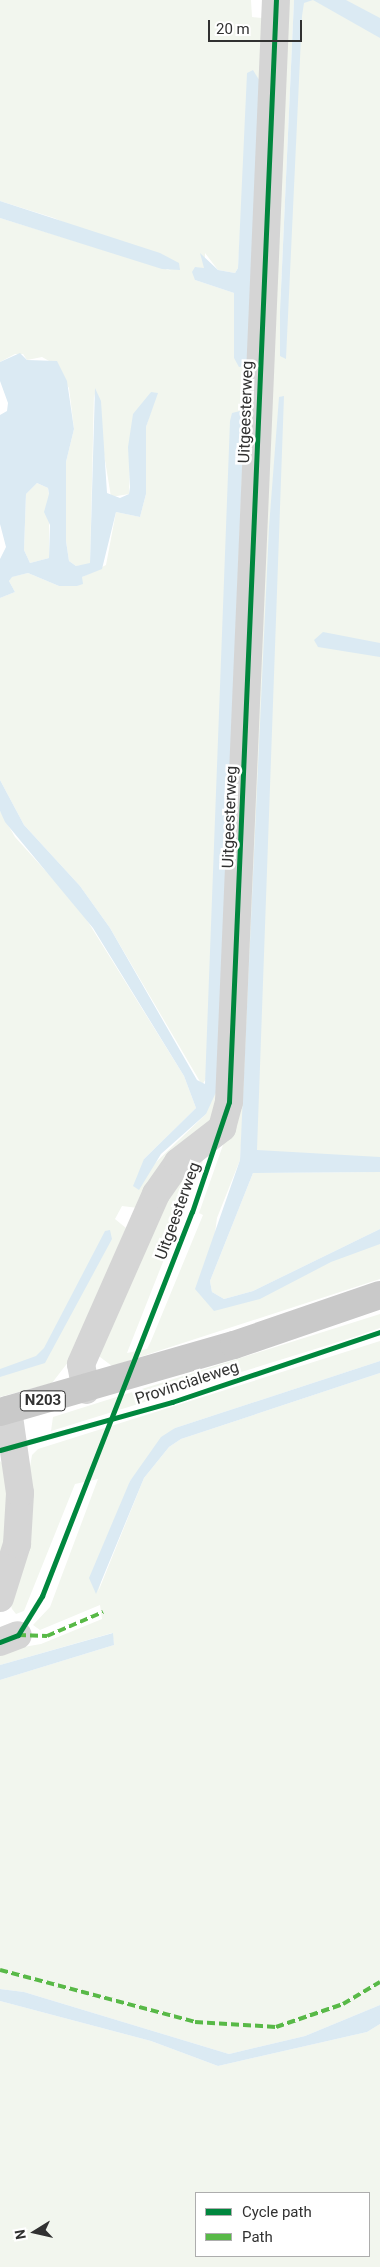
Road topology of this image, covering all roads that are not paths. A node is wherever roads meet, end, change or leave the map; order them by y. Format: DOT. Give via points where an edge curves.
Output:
graph roads {
  1 [pos="276,0"];
  2 [pos="380,1295"];
  3 [pos="86,1390"];
  4 [pos="4,1411"];
  5 [pos="0,1598"];
  1 -- 3 [label="street, Uitgeesterweg" via="229,1102 222,1128 178,1162 156,1194 81,1364"];
  2 -- 3 [label="main road, Provincialeweg / N203"];
  3 -- 4 [label="main road, Provincialeweg / N203"];
  4 -- 5 [label="street" via="20,1492 17,1544"];
}
